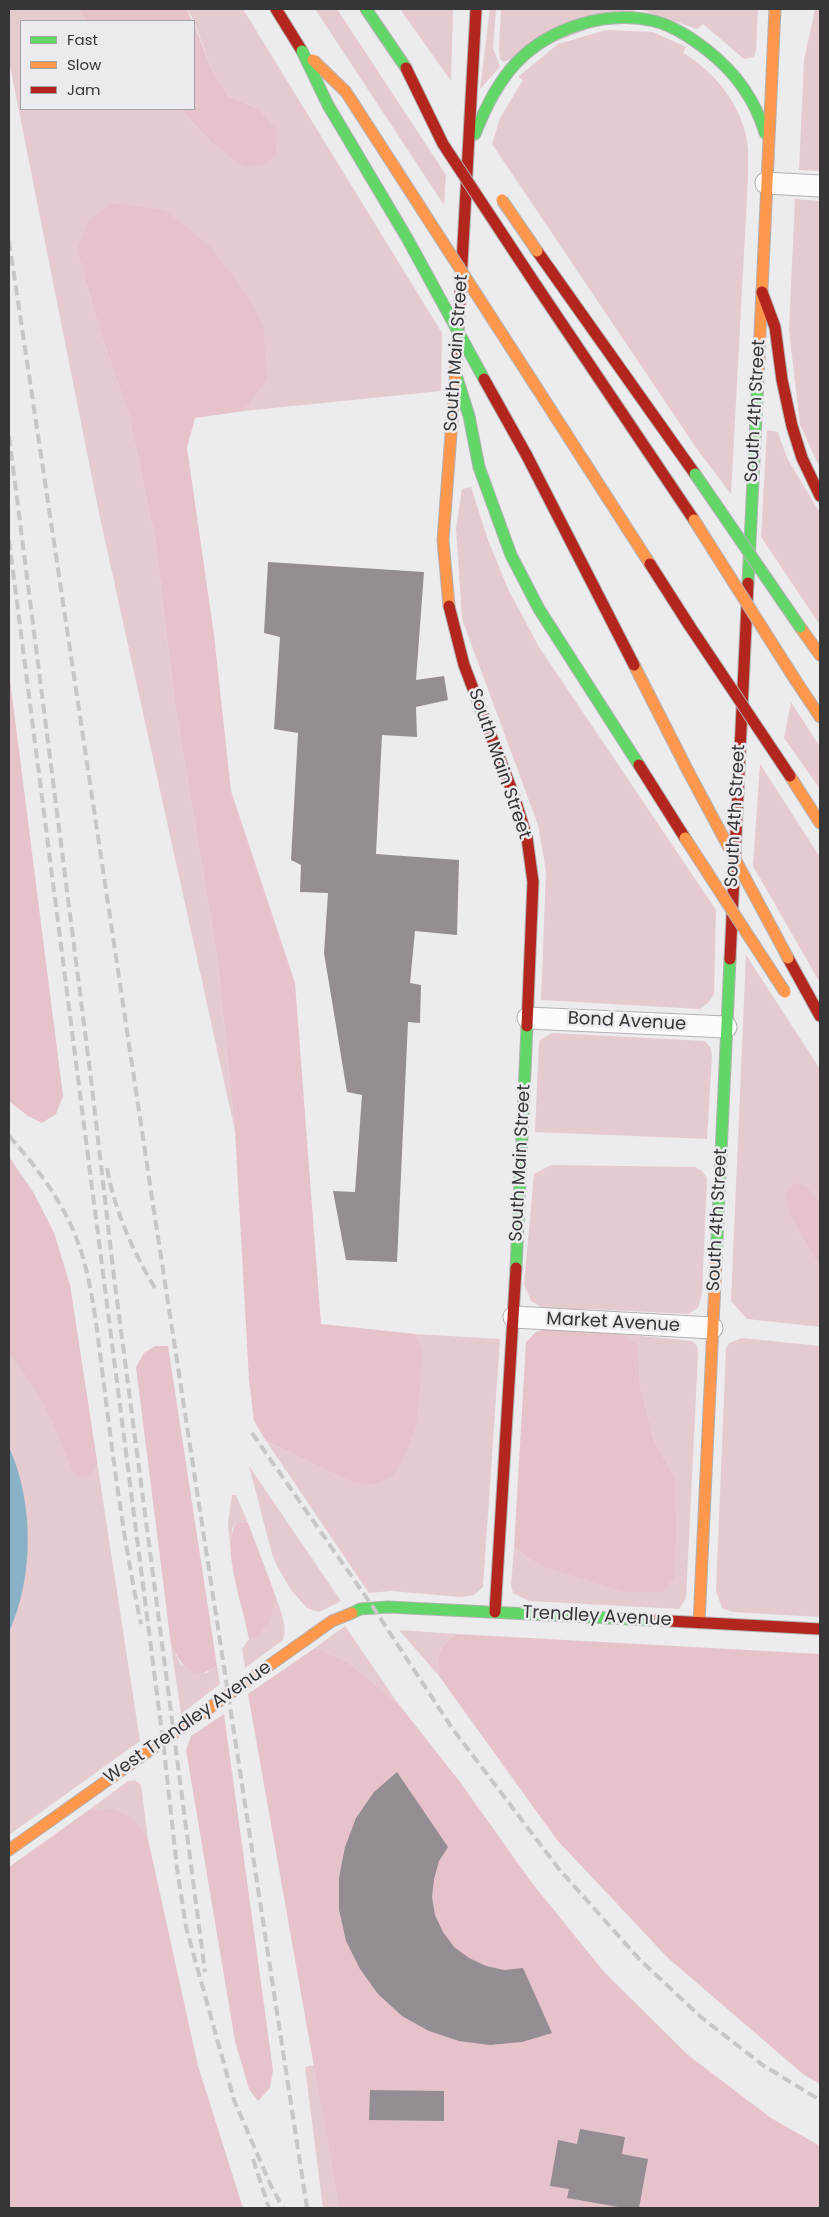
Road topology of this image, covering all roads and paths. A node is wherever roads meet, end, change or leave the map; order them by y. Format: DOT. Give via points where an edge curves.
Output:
graph roads {
  1 [pos="276,9"];
  2 [pos="366,9"];
  3 [pos="476,9"];
  4 [pos="775,9"];
  5 [pos="785,24"];
  6 [pos="302,51"];
  7 [pos="773,56"];
  8 [pos="406,68"];
  9 [pos="440,112"];
  10 [pos="457,134"];
  11 [pos="768,147"];
  12 [pos="468,151"];
  13 [pos="478,165"];
  14 [pos="771,184"];
  15 [pos="820,186"];
  16 [pos="494,188"];
  17 [pos="762,292"];
  18 [pos="456,375"];
  19 [pos="820,496"];
  20 [pos="820,655"];
  21 [pos="820,717"];
  22 [pos="820,823"];
  23 [pos="787,995"];
  24 [pos="528,1018"];
  25 [pos="815,1018"];
  26 [pos="726,1027"];
  27 [pos="820,1027"];
  28 [pos="514,1317"];
  29 [pos="712,1328"];
  30 [pos="373,1607"];
  31 [pos="495,1612"];
  32 [pos="699,1623"];
  33 [pos="820,1630"];
  34 [pos="9,1850"];
  1 -- 6 [label="main road"];
  2 -- 8 [label="main road"];
  3 -- 12 [label="main road, South Main Street"];
  4 -- 7 [label="main road, South 4th Street"];
  5 -- 7 [label="main road"];
  6 -- 22 [label="main road, bridge" via="346,92"];
  6 -- 25 [label="main road, bridge" via="328,105 407,238 527,456 788,958"];
  7 -- 11 [label="main road, South 4th Street"];
  8 -- 9 [label="main road, bridge"];
  8 -- 21 [label="main road, bridge" via="444,144 694,520"];
  10 -- 13 [label="main road"];
  11 -- 12 [label="main road" via="762,123 749,95 714,55 675,29 653,21 601,19 543,41 518,61 482,114"];
  11 -- 14 [label="main road, South 4th Street"];
  12 -- 18 [label="main road, South Main Street"];
  14 -- 15 [label="street"];
  14 -- 17 [label="main road, South 4th Street"];
  16 -- 20 [label="main road, bridge"];
  17 -- 19 [label="main road" via="775,327 792,426 802,458"];
  17 -- 26 [label="main road, South 4th Street"];
  18 -- 23 [label="main road, bridge" via="469,416 479,467 511,555 539,609"];
  18 -- 24 [label="main road, South Main Street" via="443,540 446,583 450,617 464,665 527,838 532,882"];
  24 -- 26 [label="street, Bond Avenue"];
  24 -- 28 [label="main road, South Main Street"];
  25 -- 27 [label="main road"];
  26 -- 29 [label="main road, South 4th Street"];
  28 -- 29 [label="street, Market Avenue"];
  28 -- 31 [label="main road, South Main Street"];
  29 -- 32 [label="main road, South 4th Street"];
  30 -- 31 [label="main road, Trendley Avenue"];
  30 -- 34 [label="main road, West Trendley Avenue" via="332,1621"];
  31 -- 32 [label="main road, Trendley Avenue"];
  32 -- 33 [label="main road, Trendley Avenue"];
}
